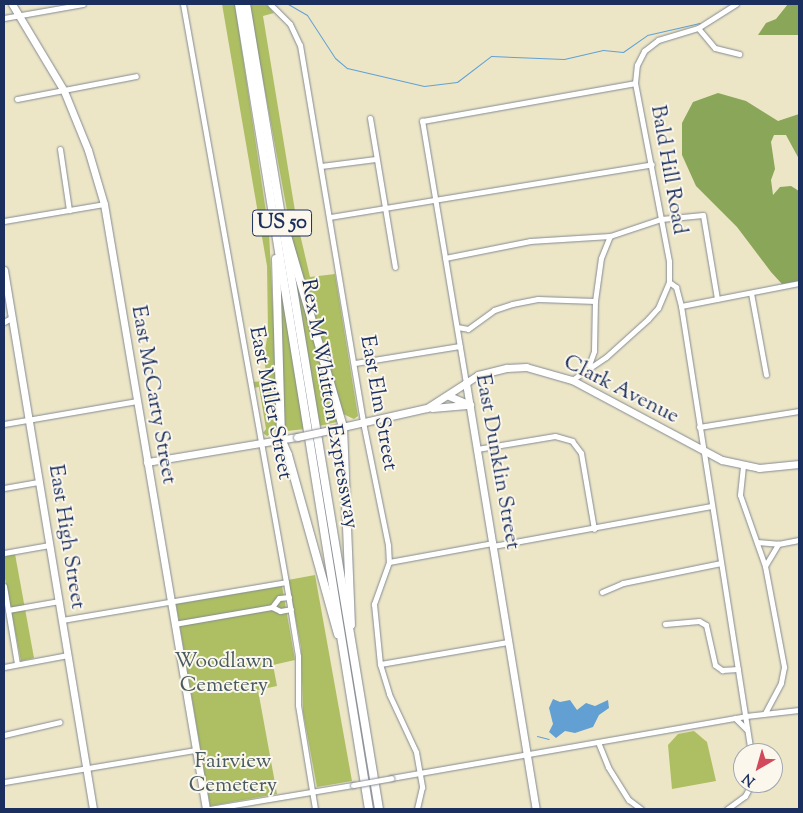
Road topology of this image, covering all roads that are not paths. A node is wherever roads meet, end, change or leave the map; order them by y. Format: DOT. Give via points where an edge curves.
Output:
graph roads {
  1 [pos="12,4"];
  2 [pos="83,4"];
  3 [pos="183,4"];
  4 [pos="239,4"];
  5 [pos="246,4"];
  6 [pos="270,4"];
  7 [pos="736,4"];
  8 [pos="20,15"];
  9 [pos="4,18"];
  10 [pos="698,28"];
  11 [pos="739,54"];
  12 [pos="136,76"];
  13 [pos="635,84"];
  14 [pos="64,91"];
  15 [pos="17,99"];
  16 [pos="370,118"];
  17 [pos="60,149"];
  18 [pos="376,159"];
  19 [pos="652,164"];
  20 [pos="321,166"];
  21 [pos="437,200"];
  22 [pos="104,204"];
  23 [pos="384,208"];
  24 [pos="69,210"];
  25 [pos="330,217"];
  26 [pos="661,219"];
  27 [pos="4,221"];
  28 [pos="278,224"];
  29 [pos="610,236"];
  30 [pos="445,258"];
  31 [pos="395,267"];
  32 [pos="4,270"];
  33 [pos="669,282"];
  34 [pos="799,283"];
  35 [pos="751,293"];
  36 [pos="718,299"];
  37 [pos="595,301"];
  38 [pos="681,306"];
  39 [pos="11,318"];
  40 [pos="4,322"];
  41 [pos="457,327"];
  42 [pos="468,329"];
  43 [pos="460,343"];
  44 [pos="355,363"];
  45 [pos="589,366"];
  46 [pos="766,375"];
  47 [pos="572,380"];
  48 [pos="466,383"];
  49 [pos="449,396"];
  50 [pos="137,401"];
  51 [pos="470,405"];
  52 [pos="427,408"];
  53 [pos="799,410"];
  54 [pos="30,420"];
  55 [pos="363,422"];
  56 [pos="4,424"];
  57 [pos="343,427"];
  58 [pos="699,427"];
  59 [pos="281,439"];
  60 [pos="262,442"];
  61 [pos="477,449"];
  62 [pos="703,452"];
  63 [pos="147,462"];
  64 [pos="799,464"];
  65 [pos="742,466"];
  66 [pos="39,482"];
  67 [pos="4,488"];
  68 [pos="711,506"];
  69 [pos="594,528"];
  70 [pos="799,540"];
  71 [pos="757,542"];
  72 [pos="778,544"];
  73 [pos="49,545"];
  74 [pos="493,545"];
  75 [pos="4,553"];
  76 [pos="389,562"];
  77 [pos="721,563"];
  78 [pos="765,566"];
  79 [pos="286,582"];
  80 [pos="4,586"];
  81 [pos="602,592"];
  82 [pos="289,597"];
  83 [pos="58,600"];
  84 [pos="171,602"];
  85 [pos="272,607"];
  86 [pos="291,609"];
  87 [pos="8,610"];
  88 [pos="62,620"];
  89 [pos="174,624"];
  90 [pos="665,624"];
  91 [pos="351,642"];
  92 [pos="508,642"];
  93 [pos="68,655"];
  94 [pos="346,660"];
  95 [pos="17,664"];
  96 [pos="380,664"];
  97 [pos="4,666"];
  98 [pos="738,669"];
  99 [pos="799,710"];
  100 [pos="766,712"];
  101 [pos="746,716"];
  102 [pos="735,718"];
  103 [pos="60,722"];
  104 [pos="746,728"];
  105 [pos="4,735"];
  106 [pos="598,742"];
  107 [pos="749,743"];
  108 [pos="196,750"];
  109 [pos="527,754"];
  110 [pos="86,768"];
  111 [pos="421,772"];
  112 [pos="4,782"];
  113 [pos="312,792"];
  114 [pos="747,793"];
  115 [pos="93,809"];
  116 [pos="207,809"];
  117 [pos="315,809"];
  118 [pos="369,809"];
  119 [pos="379,809"];
  120 [pos="417,809"];
  121 [pos="536,809"];
  122 [pos="641,809"];
  123 [pos="727,809"];
  1 -- 8 [label="main road, East McCarty Street"];
  2 -- 8 [label="street"];
  3 -- 60 [label="street, East Miller Street" via="248,381"];
  4 -- 28 [label="highway, Rex M Whitton Expressway / US 50"];
  5 -- 28 [label="highway, Rex M Whitton Expressway / US 50"];
  6 -- 20 [label="street, East Elm Street" via="290,24 300,45"];
  7 -- 10 [label="street, Bald Hill Road"];
  8 -- 9 [label="street"];
  8 -- 14 [label="main road, East McCarty Street"];
  10 -- 11 [label="street" via="715,48"];
  10 -- 13 [label="street, Bald Hill Road" via="658,40 650,46 637,65"];
  12 -- 14 [label="street"];
  13 -- 19 [label="street, Bald Hill Road"];
  13 -- 21 [label="street, East Dunklin Street" via="422,121"];
  14 -- 15 [label="street"];
  14 -- 22 [label="main road, East McCarty Street" via="88,150"];
  16 -- 18 [label="street"];
  17 -- 24 [label="street"];
  18 -- 20 [label="street"];
  18 -- 23 [label="street"];
  19 -- 21 [label="street"];
  19 -- 26 [label="street, Bald Hill Road"];
  20 -- 25 [label="street, East Elm Street"];
  21 -- 23 [label="street"];
  21 -- 30 [label="street, East Dunklin Street"];
  22 -- 24 [label="street"];
  22 -- 50 [label="main road, East McCarty Street"];
  23 -- 25 [label="street"];
  23 -- 31 [label="street"];
  24 -- 27 [label="street"];
  25 -- 44 [label="street, East Elm Street"];
  26 -- 29 [label="street"];
  26 -- 33 [label="street, Bald Hill Road" via="670,261"];
  26 -- 36 [label="street" via="703,215"];
  28 -- 57 [label="highway" via="292,245"];
  28 -- 59 [label="highway"];
  28 -- 91 [label="highway, Rex M Whitton Expressway / US 50"];
  28 -- 94 [label="highway, Rex M Whitton Expressway / US 50"];
  29 -- 30 [label="street" via="530,241"];
  29 -- 37 [label="street" via="601,258"];
  30 -- 41 [label="street, East Dunklin Street"];
  32 -- 39 [label="main road, East High Street"];
  33 -- 38 [label="street" via="676,287"];
  33 -- 45 [label="street, Bald Hill Road" via="666,295 648,319 606,357"];
  34 -- 35 [label="street"];
  35 -- 36 [label="street"];
  35 -- 46 [label="street"];
  36 -- 38 [label="street"];
  37 -- 42 [label="street" via="538,299 512,304 494,310"];
  37 -- 45 [label="street" via="594,351"];
  38 -- 58 [label="street"];
  39 -- 40 [label="street"];
  39 -- 54 [label="main road, East High Street"];
  41 -- 42 [label="street"];
  41 -- 43 [label="street, East Dunklin Street"];
  42 -- 43 [label="street"];
  43 -- 44 [label="street"];
  43 -- 48 [label="street, East Dunklin Street"];
  44 -- 55 [label="street, East Elm Street"];
  45 -- 47 [label="street, Bald Hill Road"];
  47 -- 48 [label="main road, Clark Avenue" via="540,369 506,368 478,375"];
  47 -- 62 [label="main road, Clark Avenue"];
  48 -- 49 [label="main road, Clark Avenue"];
  48 -- 51 [label="main road, East Dunklin Street"];
  49 -- 51 [label="main road"];
  49 -- 52 [label="main road, Clark Avenue"];
  50 -- 54 [label="street"];
  50 -- 63 [label="main road, East McCarty Street"];
  51 -- 52 [label="main road"];
  51 -- 61 [label="main road, East Dunklin Street"];
  52 -- 55 [label="main road, Clark Avenue"];
  53 -- 58 [label="street"];
  54 -- 56 [label="street"];
  54 -- 66 [label="main road, East High Street"];
  55 -- 57 [label="main road, Clark Avenue"];
  55 -- 76 [label="street, East Elm Street"];
  57 -- 59 [label="main road, Clark Avenue, bridge"];
  57 -- 91 [label="highway"];
  58 -- 62 [label="street"];
  59 -- 60 [label="main road, Clark Avenue"];
  59 -- 94 [label="highway"];
  60 -- 63 [label="main road, Clark Avenue"];
  60 -- 79 [label="street, East Miller Street"];
  61 -- 69 [label="street" via="555,436 572,441 581,453"];
  61 -- 74 [label="main road, East Dunklin Street"];
  62 -- 65 [label="main road, Clark Avenue"];
  62 -- 68 [label="street"];
  63 -- 84 [label="main road, East McCarty Street"];
  64 -- 65 [label="main road"];
  65 -- 71 [label="street" via="740,495"];
  66 -- 67 [label="street"];
  66 -- 73 [label="main road, East High Street"];
  68 -- 69 [label="street"];
  68 -- 77 [label="street"];
  69 -- 74 [label="street"];
  70 -- 72 [label="street"];
  71 -- 72 [label="street"];
  71 -- 78 [label="street"];
  72 -- 78 [label="street"];
  73 -- 75 [label="street"];
  73 -- 83 [label="main road, East High Street"];
  74 -- 76 [label="street"];
  74 -- 92 [label="main road, East Dunklin Street"];
  76 -- 96 [label="street" via="374,604"];
  77 -- 81 [label="street" via="623,583"];
  77 -- 98 [label="street"];
  78 -- 100 [label="street" via="784,667 782,683"];
  79 -- 82 [label="street, East Miller Street"];
  79 -- 84 [label="street"];
  80 -- 87 [label="street"];
  82 -- 85 [label="street" via="279,598"];
  82 -- 86 [label="street, East Miller Street"];
  83 -- 87 [label="street"];
  83 -- 88 [label="main road, East High Street"];
  84 -- 88 [label="street"];
  84 -- 89 [label="main road, East McCarty Street"];
  85 -- 86 [label="street" via="280,611"];
  85 -- 89 [label="street"];
  86 -- 113 [label="street, East Miller Street" via="298,656 298,705"];
  87 -- 95 [label="street"];
  88 -- 93 [label="main road, East High Street"];
  89 -- 108 [label="main road, East McCarty Street"];
  90 -- 98 [label="street" via="699,621 706,625 715,664 722,670"];
  91 -- 119 [label="highway, Rex M Whitton Expressway / US 50"];
  92 -- 96 [label="street"];
  92 -- 109 [label="main road, East Dunklin Street"];
  93 -- 95 [label="street"];
  93 -- 110 [label="main road, East High Street"];
  94 -- 118 [label="highway, Rex M Whitton Expressway / US 50"];
  95 -- 97 [label="street"];
  96 -- 111 [label="street"];
  98 -- 101 [label="street"];
  99 -- 100 [label="street"];
  100 -- 101 [label="street"];
  101 -- 102 [label="street"];
  101 -- 104 [label="street"];
  102 -- 104 [label="street"];
  102 -- 106 [label="street"];
  103 -- 105 [label="street"];
  104 -- 107 [label="street"];
  106 -- 109 [label="street"];
  106 -- 122 [label="street" via="608,767 630,800"];
  108 -- 110 [label="street"];
  108 -- 116 [label="main road, East McCarty Street"];
  109 -- 111 [label="street"];
  109 -- 121 [label="main road, East Dunklin Street"];
  110 -- 112 [label="street"];
  110 -- 115 [label="main road, East High Street"];
  111 -- 113 [label="street, bridge"];
  111 -- 120 [label="street"];
  113 -- 116 [label="street"];
  113 -- 117 [label="street, East Miller Street"];
  114 -- 123 [label="street"];
}
